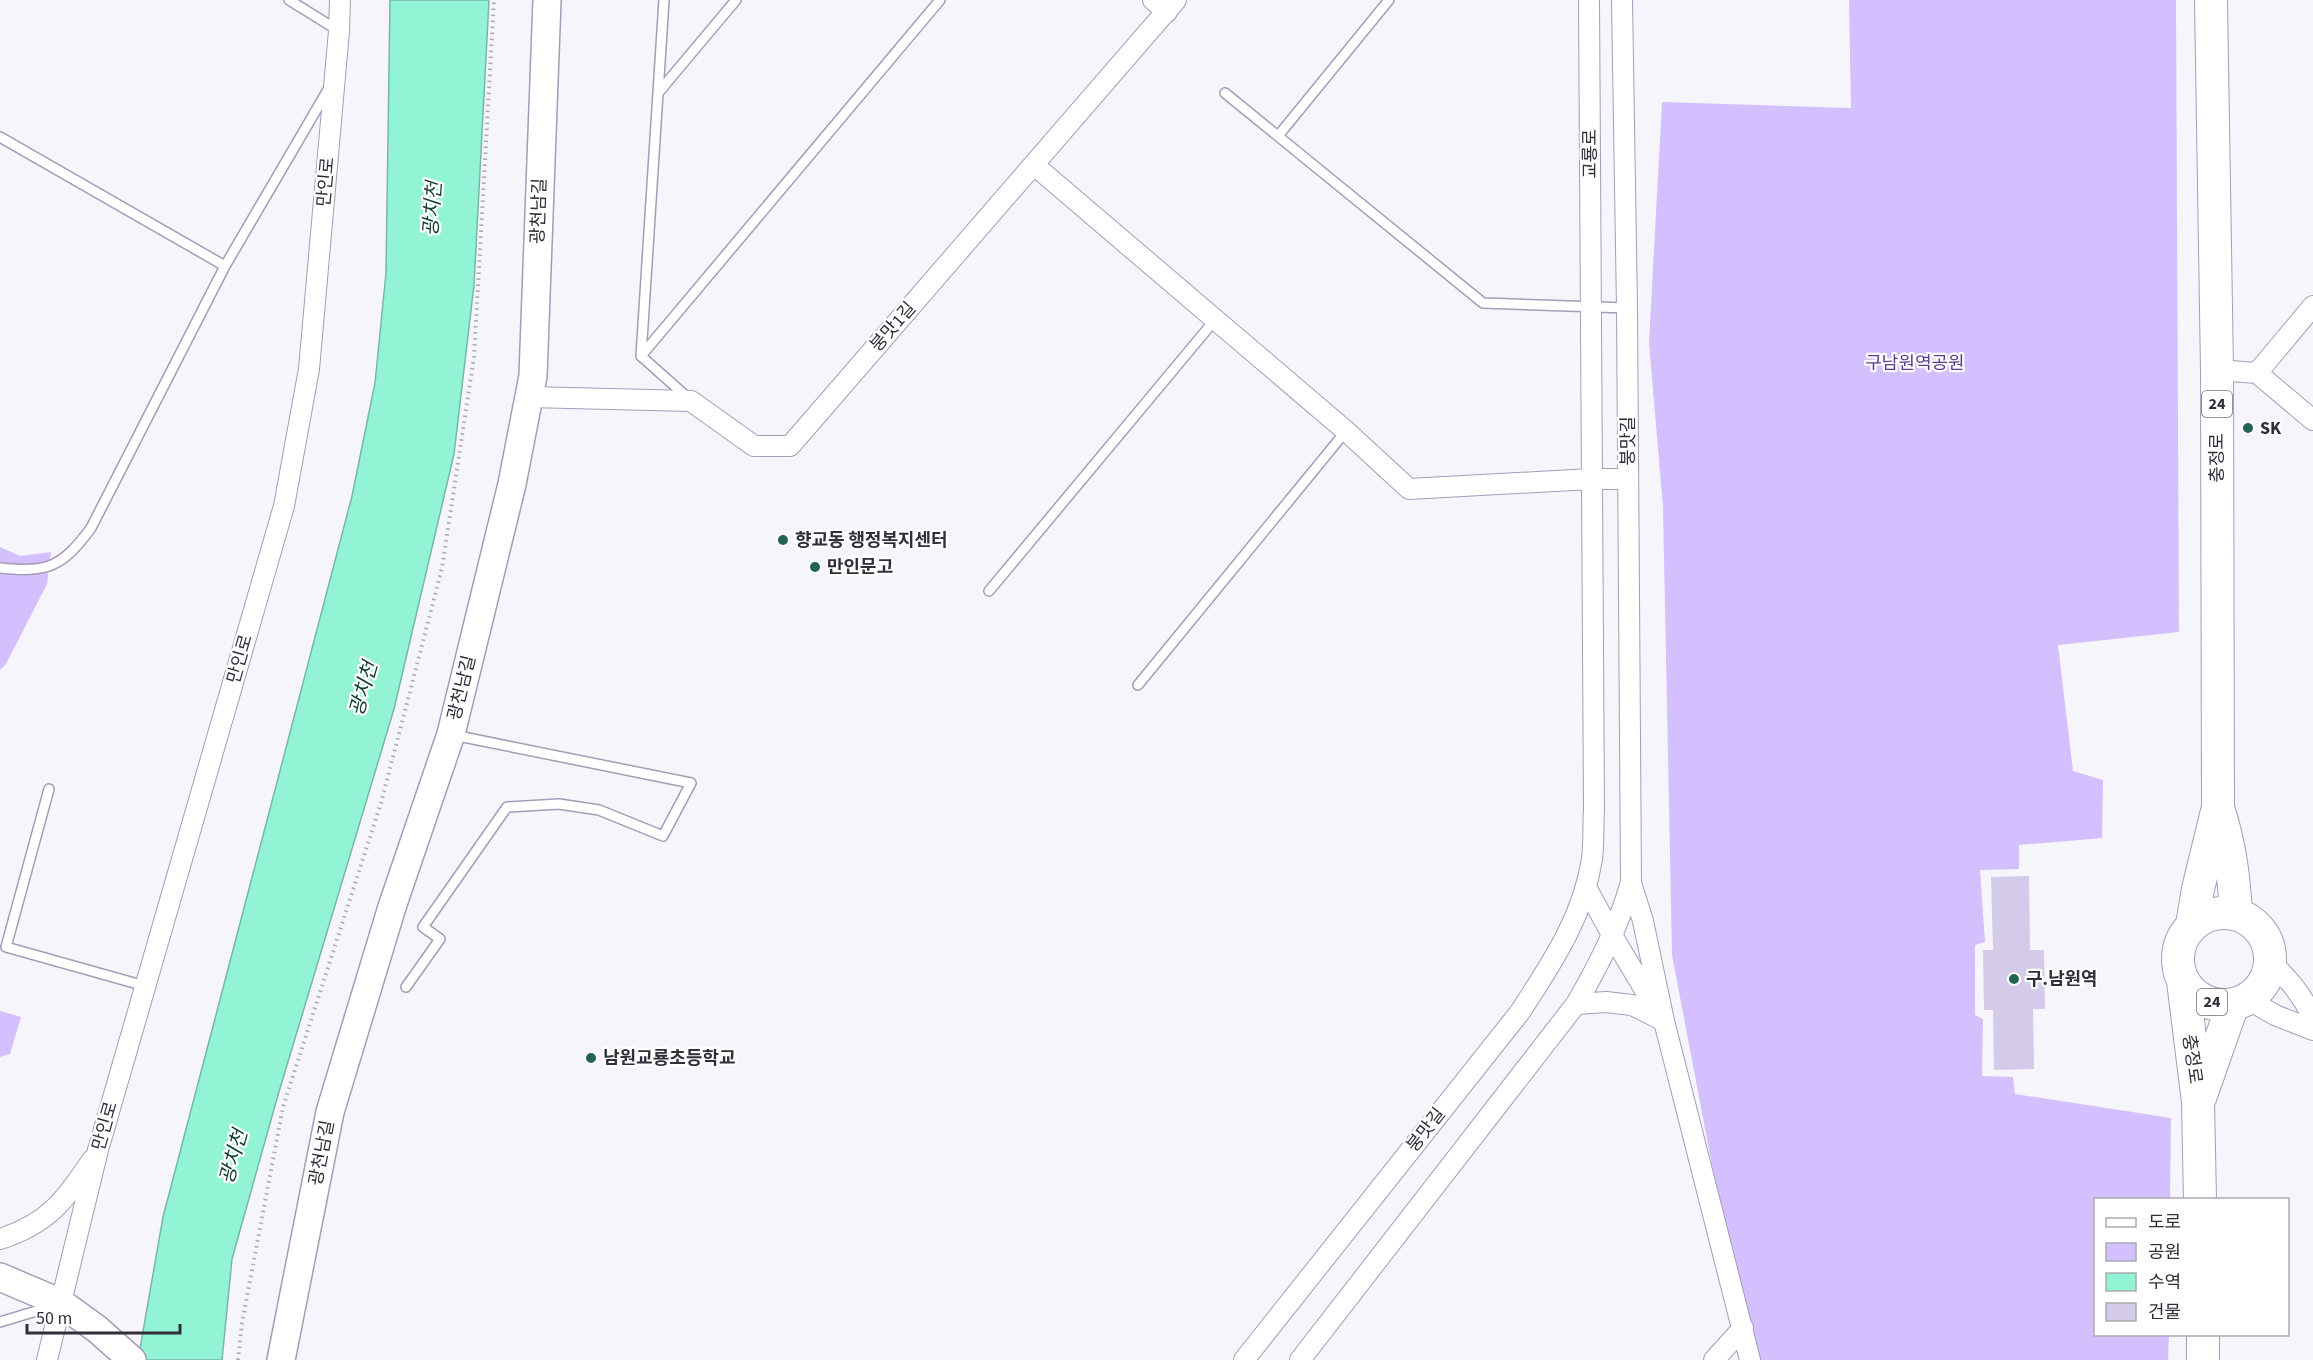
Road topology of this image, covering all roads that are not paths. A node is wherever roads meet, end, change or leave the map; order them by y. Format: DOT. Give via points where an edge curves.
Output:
graph roads {
  1 [pos="289,0"];
  2 [pos="339,0"];
  3 [pos="547,0"];
  4 [pos="664,0"];
  5 [pos="736,0"];
  6 [pos="940,0"];
  7 [pos="1389,0"];
  8 [pos="1589,0"];
  9 [pos="1622,0"];
  10 [pos="2211,0"];
  11 [pos="1165,4"];
  12 [pos="339,31"];
  13 [pos="335,79"];
  14 [pos="658,93"];
  15 [pos="1225,93"];
  16 [pos="1278,136"];
  17 [pos="0,137"];
  18 [pos="1034,165"];
  19 [pos="225,266"];
  20 [pos="2313,306"];
  21 [pos="1591,308"];
  22 [pos="1627,308"];
  23 [pos="1214,321"];
  24 [pos="641,356"];
  25 [pos="2217,370"];
  26 [pos="2257,373"];
  27 [pos="529,398"];
  28 [pos="691,401"];
  29 [pos="2313,420"];
  30 [pos="1346,431"];
  31 [pos="1591,479"];
  32 [pos="1628,479"];
  33 [pos="0,568"];
  34 [pos="989,591"];
  35 [pos="1138,685"];
  36 [pos="451,734"];
  37 [pos="49,789"];
  38 [pos="2218,807"];
  39 [pos="1631,882"];
  40 [pos="1586,887"];
  41 [pos="2236,914"];
  42 [pos="2192,925"];
  43 [pos="1612,935"];
  44 [pos="2270,962"];
  45 [pos="2183,981"];
  46 [pos="145,986"];
  47 [pos="406,987"];
  48 [pos="2240,1001"];
  49 [pos="1576,1004"];
  50 [pos="2313,1019"];
  51 [pos="1664,1021"];
  52 [pos="2313,1030"];
  53 [pos="2198,1102"];
  54 [pos="98,1150"];
  55 [pos="2200,1198"];
  56 [pos="0,1239"];
  57 [pos="0,1277"];
  58 [pos="61,1303"];
  59 [pos="0,1322"];
  60 [pos="1743,1328"];
  61 [pos="2203,1336"];
  62 [pos="47,1360"];
  63 [pos="132,1360"];
  64 [pos="281,1360"];
  65 [pos="1244,1360"];
  66 [pos="1300,1360"];
  67 [pos="1714,1360"];
  68 [pos="1750,1360"];
  69 [pos="2203,1360"];
  1 -- 12 [label="lane"];
  2 -- 12 [label="street, 만인로"];
  3 -- 27 [label="street, 광천남길" via="533,376"];
  4 -- 14 [label="lane"];
  5 -- 14 [label="lane"];
  6 -- 24 [label="lane"];
  7 -- 16 [label="lane"];
  8 -- 21 [label="street, 교룡로"];
  9 -- 22 [label="street, 붕맛길"];
  10 -- 25 [label="main road, 충정로 / 24"];
  11 -- 18 [label="street, 붕맛1길"];
  12 -- 13 [label="street, 만인로"];
  13 -- 19 [label="lane"];
  13 -- 46 [label="street, 만인로" via="309,369 286,495"];
  14 -- 24 [label="lane"];
  15 -- 16 [label="lane"];
  16 -- 21 [label="lane" via="1483,303"];
  17 -- 19 [label="lane"];
  18 -- 23 [label="street"];
  18 -- 28 [label="street, 붕맛1길" via="790,446 754,446"];
  19 -- 33 [label="lane" via="90,528 77,546 58,564 42,569"];
  20 -- 26 [label="street"];
  21 -- 22 [label="lane"];
  21 -- 31 [label="street, 붕맛길"];
  22 -- 32 [label="street, 붕맛길"];
  23 -- 30 [label="street"];
  23 -- 34 [label="lane"];
  24 -- 28 [label="lane"];
  25 -- 26 [label="street"];
  25 -- 38 [label="main road, 충정로 / 24"];
  26 -- 29 [label="street"];
  27 -- 28 [label="street"];
  27 -- 36 [label="street, 광천남길"];
  30 -- 31 [label="street" via="1410,489"];
  30 -- 35 [label="lane"];
  31 -- 32 [label="street"];
  31 -- 40 [label="street, 붕맛길" via="1594,809 1592,858"];
  32 -- 39 [label="street, 붕맛길"];
  36 -- 47 [label="lane" via="691,783 663,836 599,810 559,804 507,807 423,927 440,939"];
  36 -- 64 [label="street, 광천남길" via="392,907 330,1112"];
  37 -- 46 [label="lane" via="6,947"];
  38 -- 41 [label="main road, 충정로 / 24" via="2229,840"];
  38 -- 42 [label="main road, 충정로 / 24"];
  39 -- 43 [label="street, 붕맛길"];
  39 -- 51 [label="street, 붕맛길"];
  40 -- 43 [label="street, 붕맛길"];
  40 -- 65 [label="street, 붕맛길" via="1558,954 1520,1012"];
  41 -- 42 [label="main road" via="2206,916"];
  41 -- 44 [label="main road" via="2262,932"];
  42 -- 45 [label="main road, 24" via="2178,952"];
  43 -- 49 [label="street, 붕맛길"];
  43 -- 51 [label="street, 붕맛길"];
  44 -- 48 [label="main road, 24" via="2258,989"];
  44 -- 50 [label="street" via="2293,984"];
  45 -- 48 [label="main road, 24" via="2204,1000 2218,1004"];
  45 -- 53 [label="main road, 충정로 / 24"];
  46 -- 54 [label="street, 만인로"];
  48 -- 52 [label="street"];
  48 -- 53 [label="main road, 충정로 / 24"];
  49 -- 51 [label="street" via="1632,1005"];
  49 -- 66 [label="street, 붕맛길"];
  51 -- 60 [label="street, 붕맛길"];
  53 -- 55 [label="main road, 충정로 / 24"];
  54 -- 56 [label="street" via="66,1197 42,1221"];
  54 -- 58 [label="street, 만인로"];
  57 -- 58 [label="street"];
  58 -- 59 [label="lane"];
  58 -- 62 [label="street, 만인로"];
  58 -- 63 [label="street"];
  60 -- 67 [label="street"];
  60 -- 68 [label="street, 붕맛길"];
  61 -- 69 [label="main road"];
}
